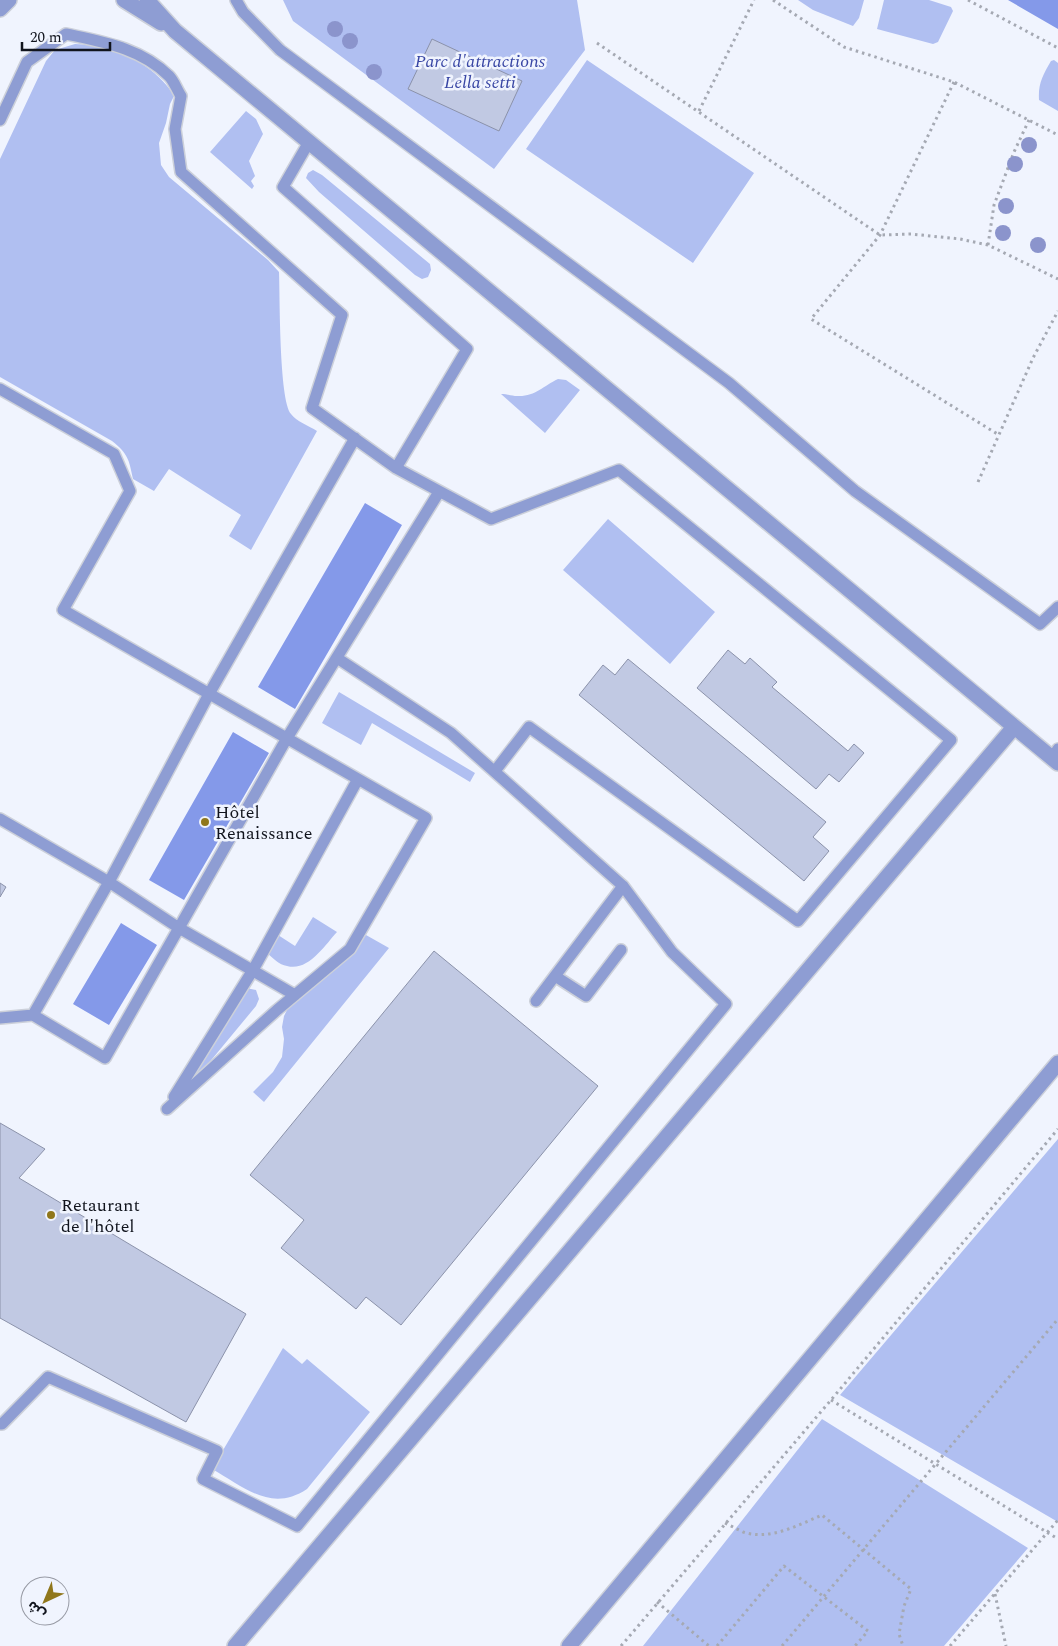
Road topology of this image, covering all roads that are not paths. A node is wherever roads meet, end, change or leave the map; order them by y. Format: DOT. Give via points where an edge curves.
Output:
graph roads {
  1 [pos="9,0"];
  2 [pos="124,0"];
  3 [pos="147,0"];
  4 [pos="236,0"];
  5 [pos="0,9"];
  6 [pos="175,31"];
  7 [pos="0,120"];
  8 [pos="309,142"];
  9 [pos="0,389"];
  10 [pos="355,438"];
  11 [pos="396,468"];
  12 [pos="439,492"];
  13 [pos="1058,607"];
  14 [pos="337,658"];
  15 [pos="209,694"];
  16 [pos="1014,727"];
  17 [pos="287,738"];
  18 [pos="1056,757"];
  19 [pos="495,771"];
  20 [pos="358,779"];
  21 [pos="0,819"];
  22 [pos="109,882"];
  23 [pos="623,886"];
  24 [pos="179,928"];
  25 [pos="621,950"];
  26 [pos="253,970"];
  27 [pos="555,976"];
  28 [pos="295,995"];
  29 [pos="536,1001"];
  30 [pos="32,1015"];
  31 [pos="0,1018"];
  32 [pos="1058,1064"];
  33 [pos="0,1424"];
  34 [pos="235,1646"];
  35 [pos="568,1646"];
  1 -- 5 [label="street"];
  2 -- 6 [label="street"];
  3 -- 6 [label="street"];
  4 -- 13 [label="lane" via="243,12 280,50 729,383 855,490 1040,624"];
  6 -- 8 [label="street"];
  7 -- 10 [label="lane" via="27,62 66,34 117,45 146,58 170,77 181,96 174,129 181,172 342,315 312,408"];
  8 -- 11 [label="lane" via="283,187 467,349"];
  8 -- 16 [label="street"];
  9 -- 15 [label="lane" via="114,454 130,491 63,610"];
  10 -- 11 [label="lane"];
  10 -- 15 [label="lane"];
  11 -- 12 [label="lane"];
  12 -- 14 [label="lane"];
  12 -- 19 [label="lane" via="491,519 619,470 952,740 798,921 529,727"];
  14 -- 17 [label="lane"];
  14 -- 19 [label="lane" via="451,733"];
  15 -- 17 [label="lane"];
  15 -- 22 [label="lane"];
  16 -- 18 [label="street"];
  16 -- 34 [label="street"];
  17 -- 20 [label="lane"];
  17 -- 24 [label="lane"];
  19 -- 23 [label="lane"];
  20 -- 26 [label="lane"];
  20 -- 28 [label="lane" via="426,818 350,949"];
  21 -- 22 [label="lane"];
  22 -- 24 [label="lane"];
  22 -- 30 [label="lane"];
  23 -- 27 [label="lane"];
  23 -- 33 [label="lane" via="672,952 726,1004 298,1526 203,1479 217,1451 48,1376"];
  24 -- 26 [label="lane"];
  24 -- 30 [label="lane" via="105,1058"];
  25 -- 27 [label="lane" via="586,996"];
  26 -- 28 [label="lane"];
  26 -- 28 [label="lane" via="167,1109"];
  27 -- 29 [label="lane"];
  30 -- 31 [label="lane"];
  32 -- 35 [label="street"];
}
